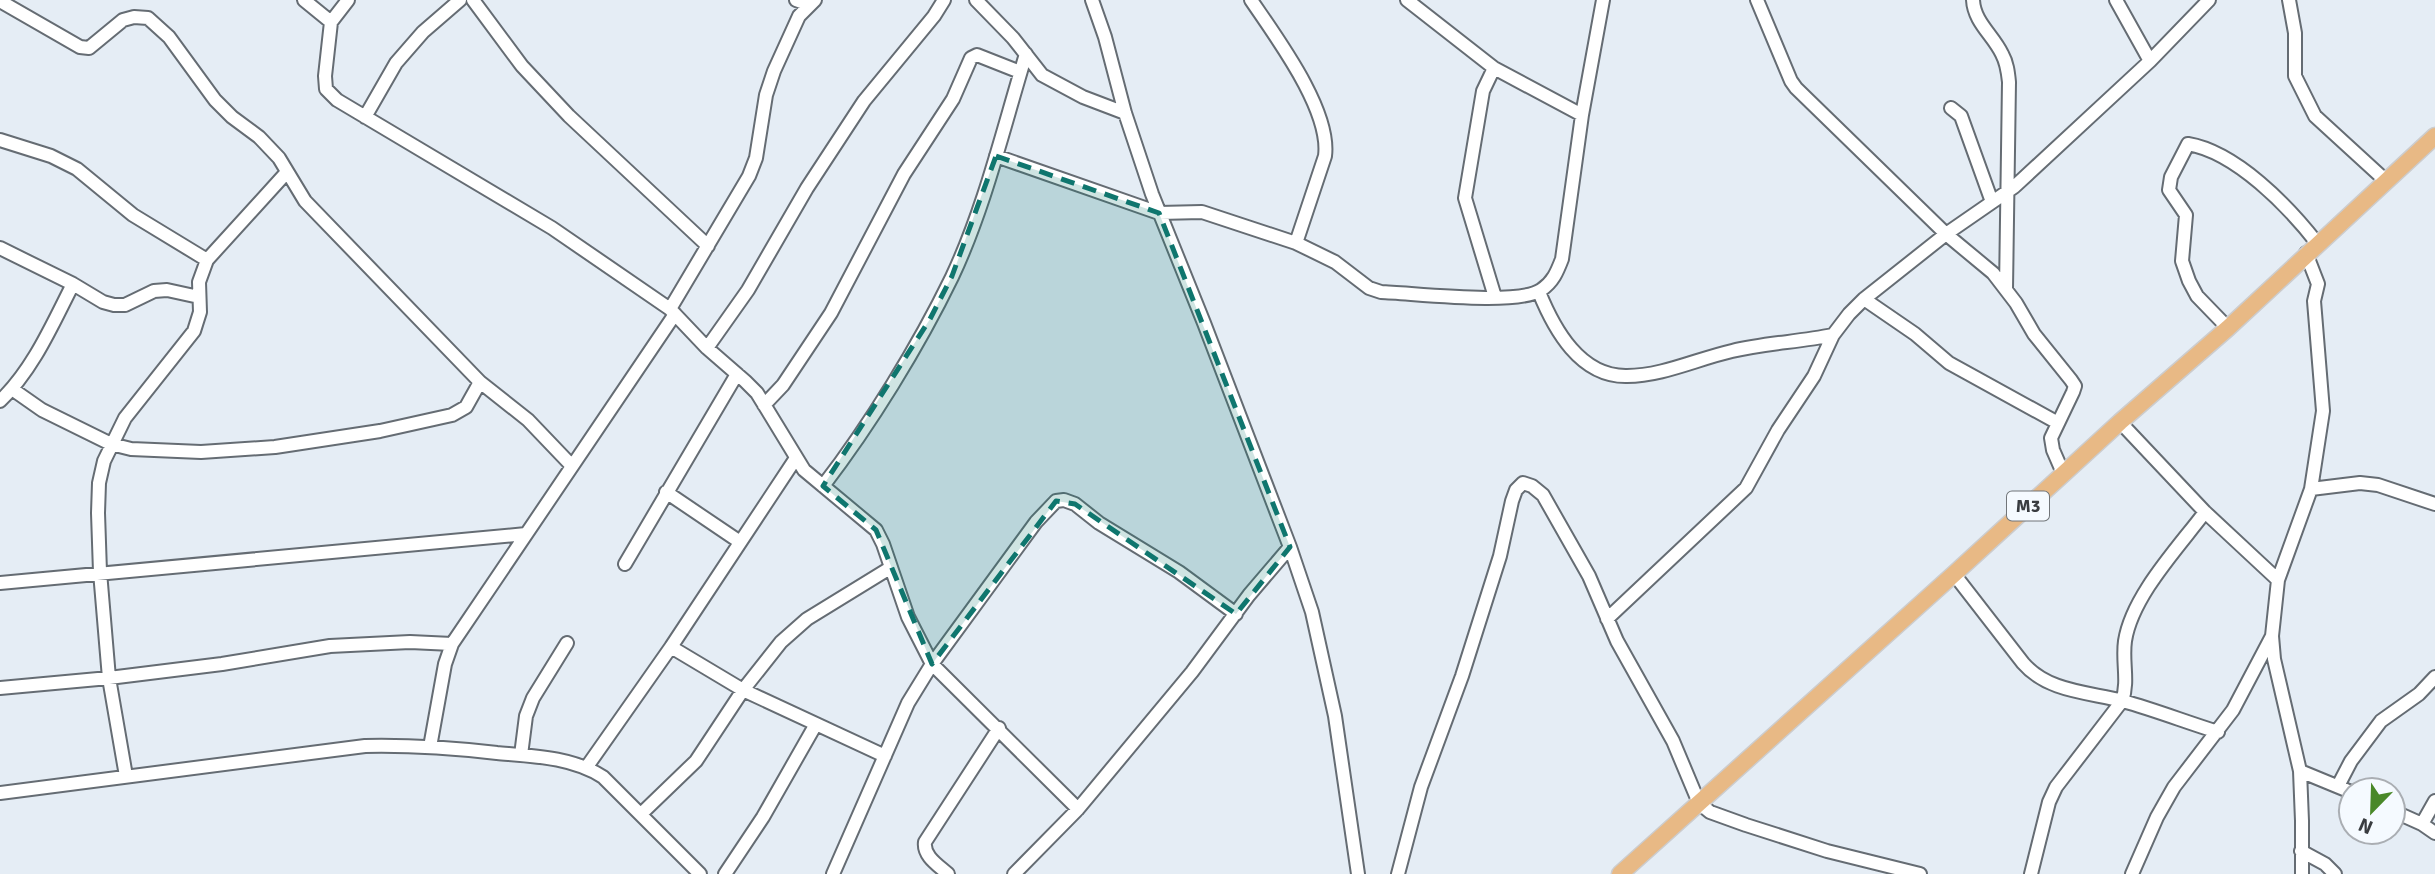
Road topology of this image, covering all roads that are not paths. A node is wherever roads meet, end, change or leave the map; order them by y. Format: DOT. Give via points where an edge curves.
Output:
graph roads {
  1 [pos="304,0"];
  2 [pos="348,0"];
  3 [pos="460,0"];
  4 [pos="473,0"];
  5 [pos="796,0"];
  6 [pos="944,0"];
  7 [pos="976,0"];
  8 [pos="1091,0"];
  9 [pos="1251,0"];
  10 [pos="1407,0"];
  11 [pos="1603,0"];
  12 [pos="1757,0"];
  13 [pos="1973,0"];
  14 [pos="2116,0"];
  15 [pos="2289,0"];
  16 [pos="0,1"];
  17 [pos="813,3"];
  18 [pos="2202,3"];
  19 [pos="331,22"];
  20 [pos="1026,54"];
  21 [pos="2150,61"];
  22 [pos="1494,68"];
  23 [pos="1020,72"];
  24 [pos="1951,107"];
  25 [pos="1125,113"];
  26 [pos="1581,115"];
  27 [pos="365,117"];
  28 [pos="2435,136"];
  29 [pos="0,139"];
  30 [pos="996,156"];
  31 [pos="288,172"];
  32 [pos="2386,181"];
  33 [pos="2006,193"];
  34 [pos="1992,202"];
  35 [pos="1159,213"];
  36 [pos="1946,234"];
  37 [pos="1296,243"];
  38 [pos="708,246"];
  39 [pos="0,248"];
  40 [pos="2312,248"];
  41 [pos="207,260"];
  42 [pos="74,284"];
  43 [pos="2006,289"];
  44 [pos="1539,292"];
  45 [pos="200,297"];
  46 [pos="1495,297"];
  47 [pos="1864,299"];
  48 [pos="672,312"];
  49 [pos="2228,328"];
  50 [pos="1833,335"];
  51 [pos="707,348"];
  52 [pos="737,374"];
  53 [pos="480,382"];
  54 [pos="12,389"];
  55 [pos="0,401"];
  56 [pos="764,405"];
  57 [pos="2120,422"];
  58 [pos="2058,423"];
  59 [pos="111,444"];
  60 [pos="796,458"];
  61 [pos="572,466"];
  62 [pos="2063,473"];
  63 [pos="823,486"];
  64 [pos="2311,489"];
  65 [pos="666,492"];
  66 [pos="2435,504"];
  67 [pos="2205,512"];
  68 [pos="526,534"];
  69 [pos="740,542"];
  70 [pos="1290,547"];
  71 [pos="625,564"];
  72 [pos="890,568"];
  73 [pos="100,572"];
  74 [pos="1954,574"];
  75 [pos="2278,580"];
  76 [pos="0,583"];
  77 [pos="1236,614"];
  78 [pos="1607,619"];
  79 [pos="2272,636"];
  80 [pos="567,643"];
  81 [pos="453,644"];
  82 [pos="671,647"];
  83 [pos="932,664"];
  84 [pos="109,678"];
  85 [pos="2432,686"];
  86 [pos="0,688"];
  87 [pos="743,690"];
  88 [pos="2122,701"];
  89 [pos="816,724"];
  90 [pos="999,728"];
  91 [pos="2218,732"];
  92 [pos="430,747"];
  93 [pos="520,755"];
  94 [pos="885,756"];
  95 [pos="586,768"];
  96 [pos="2300,771"];
  97 [pos="126,776"];
  98 [pos="2343,776"];
  99 [pos="2337,786"];
  100 [pos="0,793"];
  101 [pos="2435,801"];
  102 [pos="1699,803"];
  103 [pos="1078,809"];
  104 [pos="641,814"];
  105 [pos="2407,817"];
  106 [pos="2422,824"];
  107 [pos="2435,834"];
  108 [pos="2301,851"];
  109 [pos="1880,869"];
  110 [pos="700,874"];
  111 [pos="725,874"];
  112 [pos="833,874"];
  113 [pos="948,874"];
  114 [pos="1014,874"];
  115 [pos="1358,874"];
  116 [pos="1398,874"];
  117 [pos="1620,874"];
  118 [pos="1920,874"];
  119 [pos="2031,874"];
  120 [pos="2132,874"];
  121 [pos="2301,874"];
  122 [pos="2335,874"];
  1 -- 19 [label="street"];
  2 -- 19 [label="street"];
  3 -- 27 [label="street" via="396,63"];
  4 -- 38 [label="street" via="522,66 569,116"];
  5 -- 17 [label="street"];
  6 -- 51 [label="street" via="864,101"];
  7 -- 20 [label="street"];
  8 -- 25 [label="street"];
  9 -- 37 [label="street" via="1291,58 1316,108 1325,142 1325,156"];
  10 -- 22 [label="street"];
  11 -- 26 [label="street"];
  12 -- 36 [label="street" via="1796,88"];
  13 -- 33 [label="street" via="1974,13 2007,67"];
  14 -- 21 [label="street"];
  15 -- 32 [label="street" via="2295,76 2308,104 2336,137"];
  16 -- 31 [label="street" via="80,47 89,48 123,20 148,18 169,37 215,100 259,137"];
  17 -- 38 [label="street" via="799,16 774,71 749,176"];
  18 -- 21 [label="street"];
  19 -- 27 [label="street" via="327,89"];
  20 -- 23 [label="street"];
  20 -- 25 [label="street" via="1050,80"];
  21 -- 33 [label="street"];
  22 -- 26 [label="street"];
  22 -- 46 [label="street" via="1483,91 1465,198"];
  23 -- 30 [label="street"];
  23 -- 56 [label="street" via="976,55 971,58 953,99 904,174 831,313 783,385"];
  24 -- 34 [label="street" via="1961,116"];
  25 -- 35 [label="street"];
  26 -- 44 [label="street" via="1562,260 1554,279"];
  27 -- 48 [label="street" via="552,228"];
  28 -- 32 [label="main road, M3"];
  29 -- 41 [label="street" via="77,169 133,215"];
  30 -- 35 [label="street"];
  30 -- 63 [label="street" via="941,298 849,453"];
  31 -- 41 [label="street"];
  31 -- 53 [label="street" via="305,201"];
  32 -- 40 [label="main road, M3"];
  33 -- 34 [label="street"];
  33 -- 43 [label="street"];
  34 -- 36 [label="street"];
  35 -- 37 [label="street" via="1202,212"];
  35 -- 70 [label="street"];
  36 -- 43 [label="street"];
  36 -- 47 [label="street"];
  37 -- 46 [label="street" via="1381,292"];
  38 -- 48 [label="street"];
  39 -- 42 [label="street"];
  40 -- 49 [label="main road, M3"];
  40 -- 49 [label="street" via="2292,212 2226,157 2188,144 2169,190 2186,215 2182,261 2197,296"];
  40 -- 64 [label="street" via="2318,284 2314,298 2323,411"];
  41 -- 45 [label="street" via="199,282"];
  42 -- 45 [label="street" via="114,305 125,305 154,290"];
  42 -- 54 [label="street"];
  43 -- 58 [label="street" via="2075,386"];
  44 -- 46 [label="street"];
  44 -- 50 [label="street" via="1549,319 1582,360 1602,372 1625,377 1771,343"];
  45 -- 59 [label="street" via="194,331 125,418"];
  47 -- 50 [label="street"];
  47 -- 58 [label="street" via="1949,363"];
  48 -- 51 [label="street"];
  48 -- 61 [label="street"];
  49 -- 57 [label="main road, M3"];
  50 -- 78 [label="street" via="1814,376 1746,488"];
  51 -- 52 [label="street"];
  52 -- 56 [label="street"];
  52 -- 65 [label="street"];
  53 -- 59 [label="street" via="461,412 380,431 275,447 201,452"];
  53 -- 61 [label="street" via="528,420"];
  54 -- 55 [label="street"];
  54 -- 59 [label="street" via="42,410"];
  56 -- 60 [label="street"];
  57 -- 62 [label="main road, M3"];
  57 -- 67 [label="street"];
  58 -- 62 [label="street" via="2051,438"];
  59 -- 73 [label="street" via="99,483"];
  60 -- 63 [label="street"];
  60 -- 69 [label="street"];
  61 -- 68 [label="street"];
  62 -- 74 [label="main road, M3"];
  63 -- 72 [label="street" via="876,530"];
  64 -- 66 [label="street" via="2378,485"];
  64 -- 75 [label="street"];
  65 -- 69 [label="street"];
  65 -- 71 [label="street"];
  67 -- 75 [label="street"];
  67 -- 88 [label="street" via="2145,590 2134,612 2124,643 2126,690"];
  68 -- 73 [label="street"];
  68 -- 81 [label="street"];
  69 -- 82 [label="street"];
  70 -- 77 [label="street"];
  70 -- 115 [label="street" via="1322,652"];
  72 -- 83 [label="street"];
  72 -- 87 [label="street" via="807,619 781,642"];
  73 -- 76 [label="street"];
  73 -- 84 [label="street"];
  74 -- 88 [label="street" via="2032,674 2071,690"];
  74 -- 102 [label="main road, M3"];
  75 -- 79 [label="street"];
  77 -- 83 [label="street" via="1074,504 1056,501"];
  77 -- 103 [label="street"];
  78 -- 102 [label="street" via="1673,741"];
  78 -- 116 [label="street" via="1589,576 1543,495 1523,483 1512,501 1500,556 1421,787"];
  79 -- 91 [label="street"];
  79 -- 96 [label="street"];
  80 -- 93 [label="street" via="533,698"];
  81 -- 84 [label="street" via="330,646"];
  81 -- 92 [label="street"];
  82 -- 87 [label="street"];
  82 -- 95 [label="street"];
  83 -- 90 [label="street"];
  83 -- 94 [label="street" via="908,703"];
  84 -- 86 [label="street"];
  84 -- 97 [label="street"];
  85 -- 98 [label="street" via="2381,720"];
  87 -- 89 [label="street"];
  87 -- 104 [label="street" via="696,761"];
  88 -- 91 [label="street"];
  88 -- 119 [label="street" via="2056,788"];
  89 -- 94 [label="street"];
  89 -- 111 [label="street"];
  90 -- 103 [label="street"];
  90 -- 113 [label="street" via="925,842 927,854"];
  91 -- 120 [label="street" via="2174,787"];
  92 -- 93 [label="street"];
  92 -- 97 [label="street" via="332,750"];
  93 -- 95 [label="street"];
  94 -- 112 [label="street"];
  95 -- 104 [label="street" via="603,777"];
  96 -- 99 [label="street"];
  96 -- 108 [label="street"];
  97 -- 100 [label="street"];
  101 -- 106 [label="street"];
  102 -- 109 [label="street" via="1734,821"];
  102 -- 117 [label="main road, M3"];
  103 -- 114 [label="street"];
  104 -- 110 [label="street"];
  105 -- 106 [label="street"];
  106 -- 107 [label="street"];
  108 -- 121 [label="street"];
  108 -- 122 [label="street"];
  109 -- 118 [label="street"];
}
